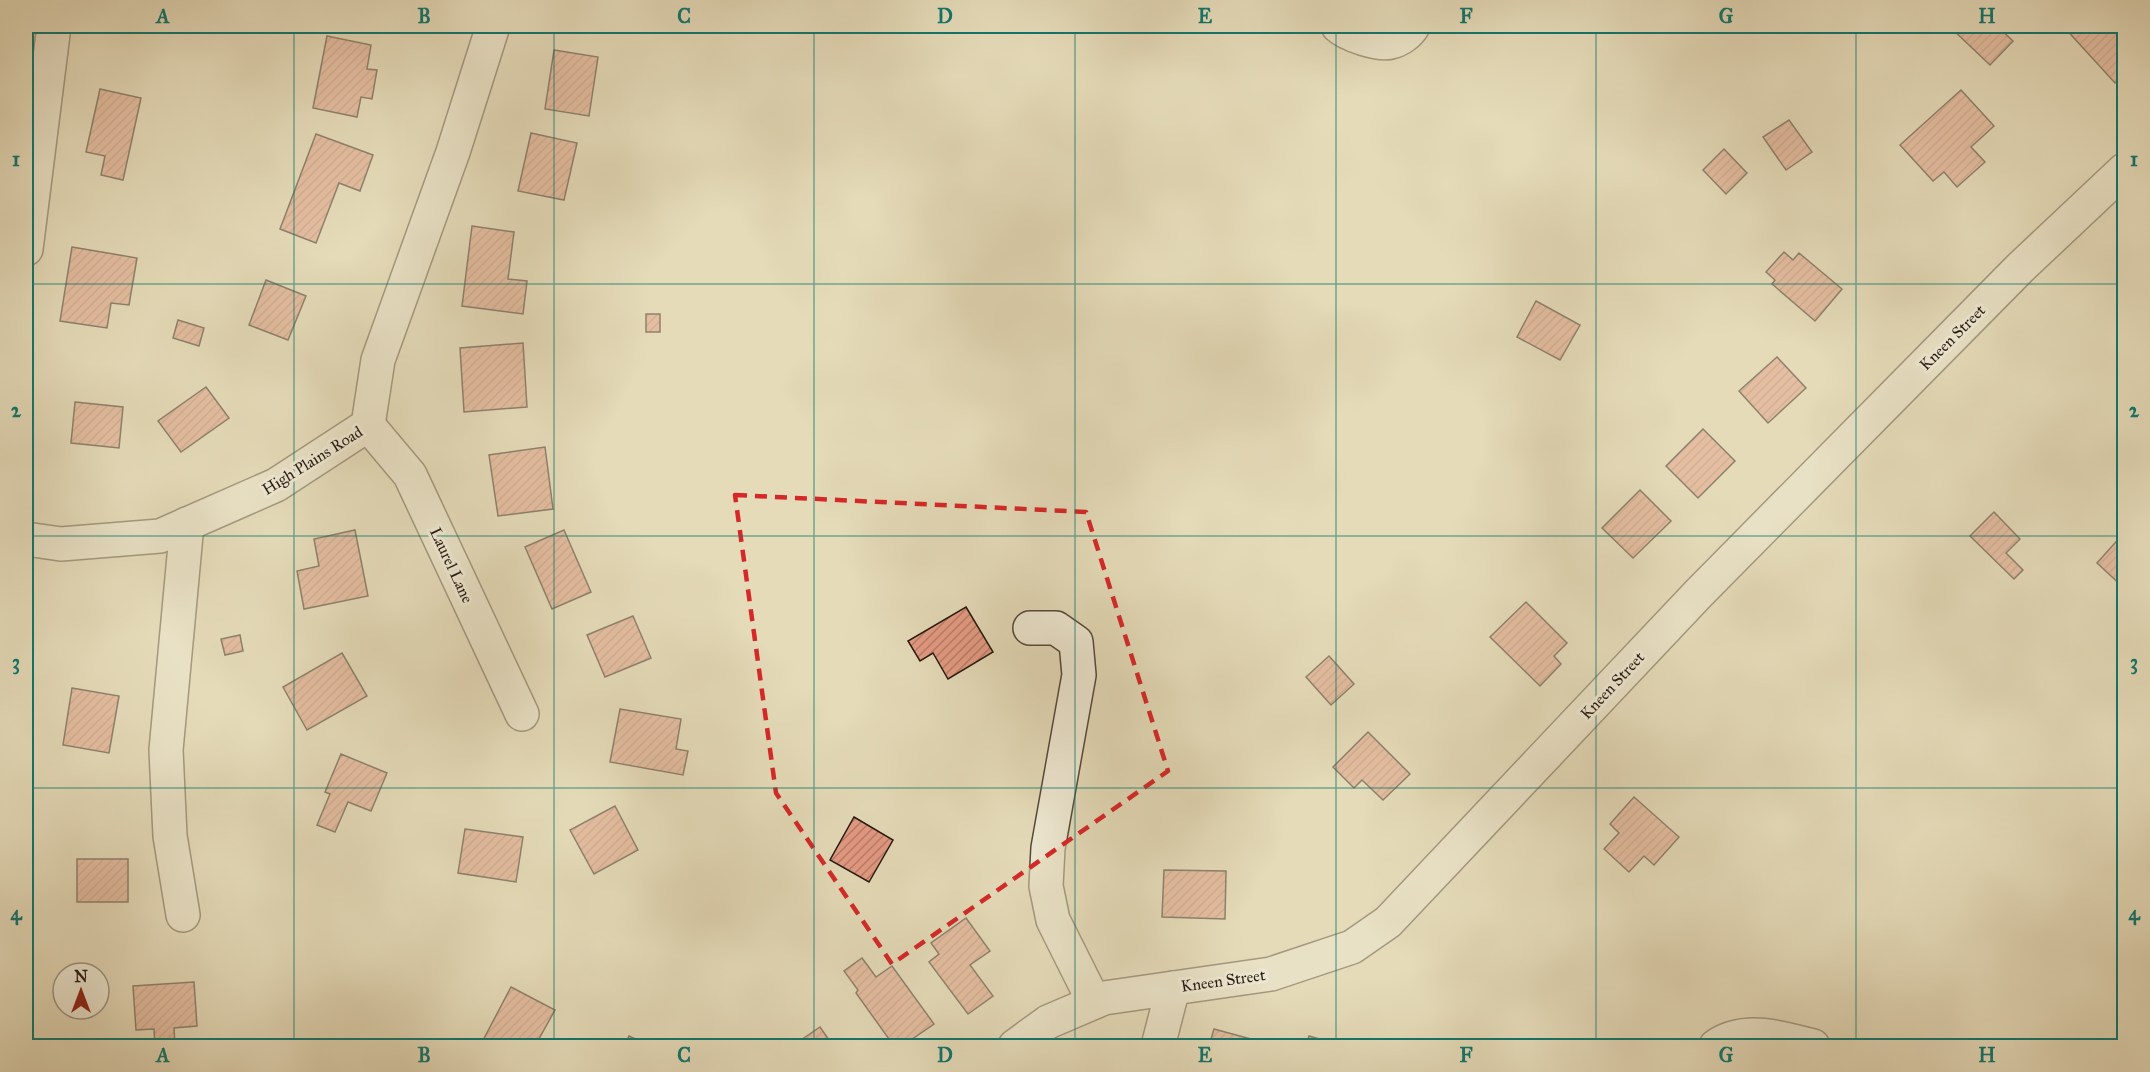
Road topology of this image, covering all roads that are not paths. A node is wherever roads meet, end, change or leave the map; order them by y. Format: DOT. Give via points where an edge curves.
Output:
graph roads {
  1 [pos="54,26"];
  2 [pos="493,26"];
  3 [pos="1338,26"];
  4 [pos="1413,26"];
  5 [pos="2124,170"];
  6 [pos="26,249"];
  7 [pos="368,425"];
  8 [pos="188,524"];
  9 [pos="26,539"];
  10 [pos="1030,628"];
  11 [pos="522,714"];
  12 [pos="183,915"];
  13 [pos="1173,988"];
  14 [pos="1094,1002"];
  15 [pos="1015,1047"];
  16 [pos="1158,1047"];
  17 [pos="1716,1047"];
  18 [pos="1813,1047"];
  1 -- 6 [label="street"];
  2 -- 7 [label="street, High Plains Road" via="453,152 378,360"];
  3 -- 4 [label="street" via="1369,40 1390,43 1409,33"];
  5 -- 13 [label="street, Kneen Street" via="2020,268 1698,594 1388,922 1352,947 1271,974"];
  7 -- 8 [label="street, High Plains Road" via="276,485"];
  7 -- 11 [label="street, Laurel Lane" via="410,475"];
  8 -- 9 [label="street, High Plains Road" via="160,536 62,544"];
  8 -- 12 [label="street" via="166,750 170,836"];
  10 -- 14 [label="street" via="1056,628 1076,642 1079,675 1048,848 1046,886 1053,920"];
  13 -- 14 [label="street, Kneen Street"];
  13 -- 16 [label="street"];
  14 -- 15 [label="street, Kneen Street" via="1048,1022"];
  17 -- 18 [label="street" via="1724,1041 1751,1035 1773,1036"];
}
